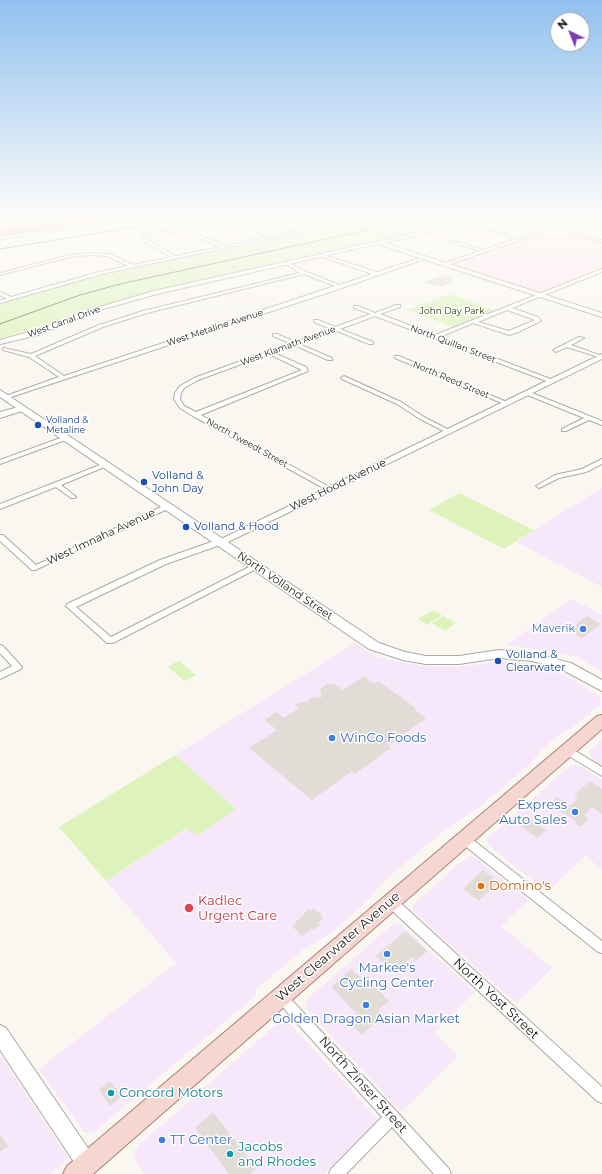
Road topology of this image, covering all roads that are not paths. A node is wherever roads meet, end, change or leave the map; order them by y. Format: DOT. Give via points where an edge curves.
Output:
graph roads {
  1 [pos="95,275"];
  2 [pos="238,275"];
  3 [pos="297,275"];
  4 [pos="309,275"];
  5 [pos="374,275"];
  6 [pos="478,275"];
  7 [pos="590,275"];
  8 [pos="340,286"];
  9 [pos="0,293"];
  10 [pos="540,295"];
  11 [pos="11,299"];
  12 [pos="0,302"];
  13 [pos="167,306"];
  14 [pos="398,306"];
  15 [pos="356,307"];
  16 [pos="507,308"];
  17 [pos="177,310"];
  18 [pos="375,314"];
  19 [pos="602,315"];
  20 [pos="121,319"];
  21 [pos="316,321"];
  22 [pos="474,322"];
  23 [pos="131,324"];
  24 [pos="336,329"];
  25 [pos="275,335"];
  26 [pos="75,336"];
  27 [pos="435,337"];
  28 [pos="581,338"];
  29 [pos="83,339"];
  30 [pos="0,342"];
  31 [pos="371,343"];
  32 [pos="295,344"];
  33 [pos="566,345"];
  34 [pos="5,349"];
  35 [pos="556,350"];
  36 [pos="270,352"];
  37 [pos="30,356"];
  38 [pos="397,357"];
  39 [pos="601,358"];
  40 [pos="330,359"];
  41 [pos="64,378"];
  42 [pos="344,378"];
  43 [pos="551,381"];
  44 [pos="180,389"];
  45 [pos="527,393"];
  46 [pos="3,395"];
  47 [pos="506,403"];
  48 [pos="22,408"];
  49 [pos="196,414"];
  50 [pos="0,415"];
  51 [pos="588,418"];
  52 [pos="602,423"];
  53 [pos="564,430"];
  54 [pos="448,431"];
  55 [pos="66,438"];
  56 [pos="602,461"];
  57 [pos="0,462"];
  58 [pos="105,464"];
  59 [pos="56,484"];
  60 [pos="539,486"];
  61 [pos="329,489"];
  62 [pos="73,496"];
  63 [pos="0,507"];
  64 [pos="168,507"];
  65 [pos="0,537"];
  66 [pos="220,542"];
  67 [pos="256,567"];
  68 [pos="0,648"];
  69 [pos="0,676"];
  70 [pos="602,686"];
  71 [pos="602,720"];
  72 [pos="568,750"];
  73 [pos="602,772"];
  74 [pos="464,839"];
  75 [pos="391,902"];
  76 [pos="602,948"];
  77 [pos="281,996"];
  78 [pos="0,1034"];
  79 [pos="602,1096"];
  80 [pos="392,1117"];
  81 [pos="81,1169"];
  82 [pos="340,1173"];
  83 [pos="444,1174"];
  1 -- 11 [label="street"];
  2 -- 30 [label="street, West Canal Drive" via="130,300"];
  3 -- 13 [label="street"];
  4 -- 8 [label="street"];
  5 -- 8 [label="street, West Metaline Avenue"];
  6 -- 10 [label="street"];
  7 -- 10 [label="street"];
  8 -- 41 [label="street, West Metaline Avenue"];
  9 -- 11 [label="street"];
  10 -- 16 [label="street"];
  10 -- 19 [label="street"];
  11 -- 12 [label="street"];
  13 -- 17 [label="street"];
  13 -- 20 [label="street"];
  14 -- 18 [label="street, West Klamath Avenue"];
  15 -- 18 [label="street, North Quillan Street"];
  16 -- 22 [label="street"];
  16 -- 22 [label="street" via="536,318 538,322 509,332"];
  18 -- 24 [label="street, West Klamath Avenue"];
  18 -- 27 [label="street, North Quillan Street"];
  20 -- 23 [label="street"];
  20 -- 26 [label="street"];
  21 -- 24 [label="street"];
  22 -- 27 [label="street"];
  24 -- 31 [label="street"];
  24 -- 32 [label="street, West Klamath Avenue"];
  25 -- 32 [label="street"];
  26 -- 29 [label="street"];
  26 -- 37 [label="street"];
  27 -- 43 [label="street, North Quillan Street"];
  28 -- 33 [label="street"];
  32 -- 36 [label="street, West Klamath Avenue"];
  32 -- 40 [label="street"];
  33 -- 35 [label="street"];
  33 -- 39 [label="street"];
  34 -- 37 [label="street"];
  36 -- 44 [label="street, West Klamath Avenue" via="196,379"];
  36 -- 49 [label="street" via="306,370 304,373"];
  37 -- 41 [label="street"];
  38 -- 47 [label="street, North Reed Street"];
  39 -- 43 [label="street, West Hood Avenue"];
  41 -- 46 [label="street, West Metaline Avenue"];
  42 -- 54 [label="street" via="404,406"];
  43 -- 45 [label="street, West Hood Avenue"];
  44 -- 49 [label="street, North Tweedt Street" via="177,396 180,404"];
  45 -- 47 [label="street, West Hood Avenue"];
  45 -- 51 [label="street"];
  46 -- 48 [label="main road, North Volland Street"];
  47 -- 54 [label="street, West Hood Avenue"];
  48 -- 50 [label="street"];
  48 -- 55 [label="main road, North Volland Street"];
  49 -- 61 [label="street, North Tweedt Street"];
  51 -- 52 [label="street"];
  51 -- 53 [label="street"];
  54 -- 61 [label="street, West Hood Avenue"];
  55 -- 57 [label="street"];
  55 -- 58 [label="main road, North Volland Street"];
  56 -- 60 [label="street" via="584,471 557,476"];
  58 -- 59 [label="street"];
  58 -- 64 [label="main road, North Volland Street"];
  59 -- 62 [label="street"];
  59 -- 63 [label="street"];
  61 -- 66 [label="street, West Hood Avenue"];
  64 -- 65 [label="street, West Imnaha Avenue" via="35,568"];
  64 -- 66 [label="main road, North Volland Street"];
  66 -- 67 [label="main road, North Volland Street"];
  66 -- 67 [label="street, West Hood Avenue" via="164,562 70,606 110,641"];
  67 -- 70 [label="main road, North Volland Street" via="367,642 392,653 438,661 499,654 532,656 566,666"];
  68 -- 69 [label="street" via="18,667"];
  71 -- 72 [label="main road, West Clearwater Avenue"];
  72 -- 73 [label="street"];
  72 -- 74 [label="main road, West Clearwater Avenue"];
  74 -- 75 [label="main road, West Clearwater Avenue"];
  74 -- 76 [label="street"];
  75 -- 77 [label="main road, West Clearwater Avenue"];
  75 -- 79 [label="street, North Yost Street"];
  77 -- 80 [label="street, North Zinser Street"];
  77 -- 81 [label="main road, West Clearwater Avenue"];
  78 -- 81 [label="street"];
  80 -- 82 [label="street"];
  80 -- 83 [label="street, North Zinser Street"];
}
